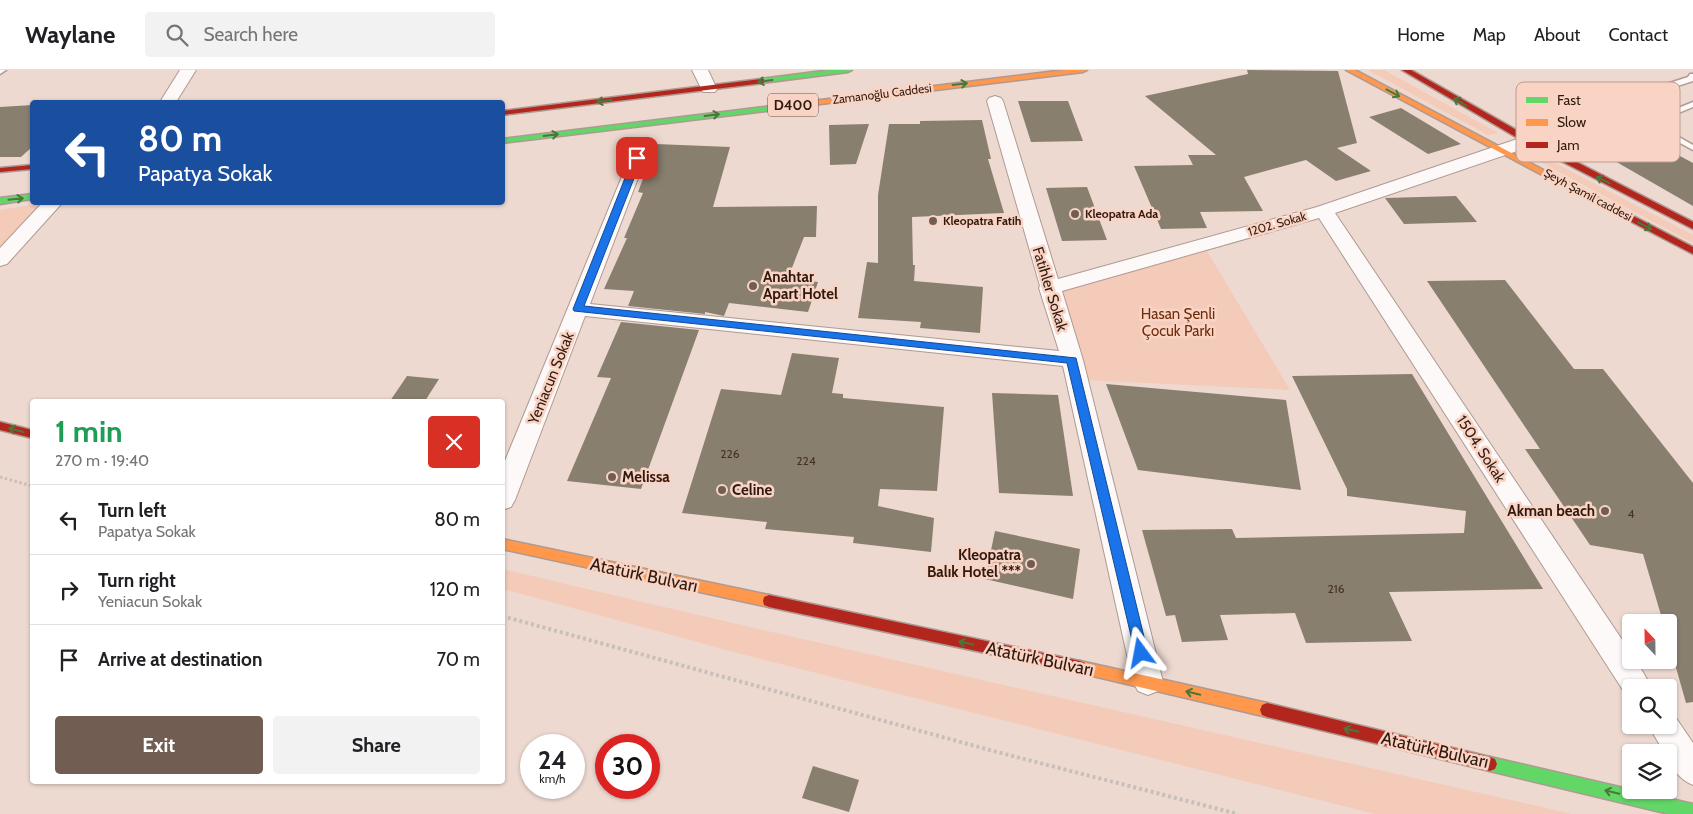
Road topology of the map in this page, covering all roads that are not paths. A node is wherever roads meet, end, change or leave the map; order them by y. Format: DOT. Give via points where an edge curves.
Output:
graph roads {
  1 [pos="188,70"];
  2 [pos="700,70"];
  3 [pos="848,70"];
  4 [pos="1084,70"];
  5 [pos="1350,70"];
  6 [pos="1406,70"];
  7 [pos="1692,79"];
  8 [pos="1680,83"];
  9 [pos="708,89"];
  10 [pos="169,100"];
  11 [pos="995,101"];
  12 [pos="1693,104"];
  13 [pos="1680,109"];
  14 [pos="505,113"];
  15 [pos="1516,134"];
  16 [pos="1680,140"];
  17 [pos="505,141"];
  18 [pos="643,144"];
  19 [pos="1516,146"];
  20 [pos="1693,148"];
  21 [pos="1502,150"];
  22 [pos="1516,157"];
  23 [pos="1525,162"];
  24 [pos="1568,162"];
  25 [pos="30,167"];
  26 [pos="0,170"];
  27 [pos="30,197"];
  28 [pos="0,201"];
  29 [pos="51,205"];
  30 [pos="1324,211"];
  31 [pos="1693,226"];
  32 [pos="1693,251"];
  33 [pos="0,260"];
  34 [pos="1049,288"];
  35 [pos="578,309"];
  36 [pos="1072,360"];
  37 [pos="0,426"];
  38 [pos="30,434"];
  39 [pos="505,492"];
  40 [pos="505,545"];
  41 [pos="1632,679"];
  42 [pos="1148,682"];
  43 [pos="1669,734"];
  44 [pos="1693,770"];
  45 [pos="1693,812"];
  1 -- 10 [label="street"];
  2 -- 9 [label="street"];
  3 -- 9 [label="main road, Zamanoğlu Caddesi / D400, one-way"];
  17 -- 4 [label="main road, Zamanoğlu Caddesi / D400, one-way"];
  5 -- 21 [label="main road, Şeyh Şamil caddesi, one-way"];
  15 -- 6 [label="main road, Şeyh Şamil caddesi, one-way"];
  7 -- 8 [label="lane"];
  9 -- 14 [label="main road, Zamanoğlu Caddesi / D400, one-way"];
  11 -- 34 [label="street, Fatihler Sokak"];
  12 -- 13 [label="lane"];
  16 -- 20 [label="lane"];
  18 -- 35 [label="street, Yeniacun Sokak"];
  19 -- 21 [label="street, 1202. Sokak"];
  21 -- 22 [label="main road, Şeyh Şamil caddesi, one-way"];
  21 -- 30 [label="street, 1202. Sokak"];
  23 -- 32 [label="main road, Şeyh Şamil caddesi, one-way"];
  31 -- 24 [label="main road, Şeyh Şamil caddesi, one-way"];
  25 -- 26 [label="main road"];
  28 -- 27 [label="main road, one-way"];
  29 -- 33 [label="street"];
  30 -- 34 [label="street, 1202. Sokak"];
  30 -- 41 [label="street, 1504. Sokak"];
  34 -- 36 [label="street, Fatihler Sokak"];
  35 -- 36 [label="street"];
  35 -- 39 [label="street, Yeniacun Sokak"];
  36 -- 42 [label="street, Fatihler Sokak"];
  38 -- 37 [label="main road, one-way"];
  42 -- 40 [label="main road, Atatürk Bulvarı, one-way"];
  45 -- 42 [label="main road, Atatürk Bulvarı, one-way"];
  43 -- 44 [label="street"];
}
